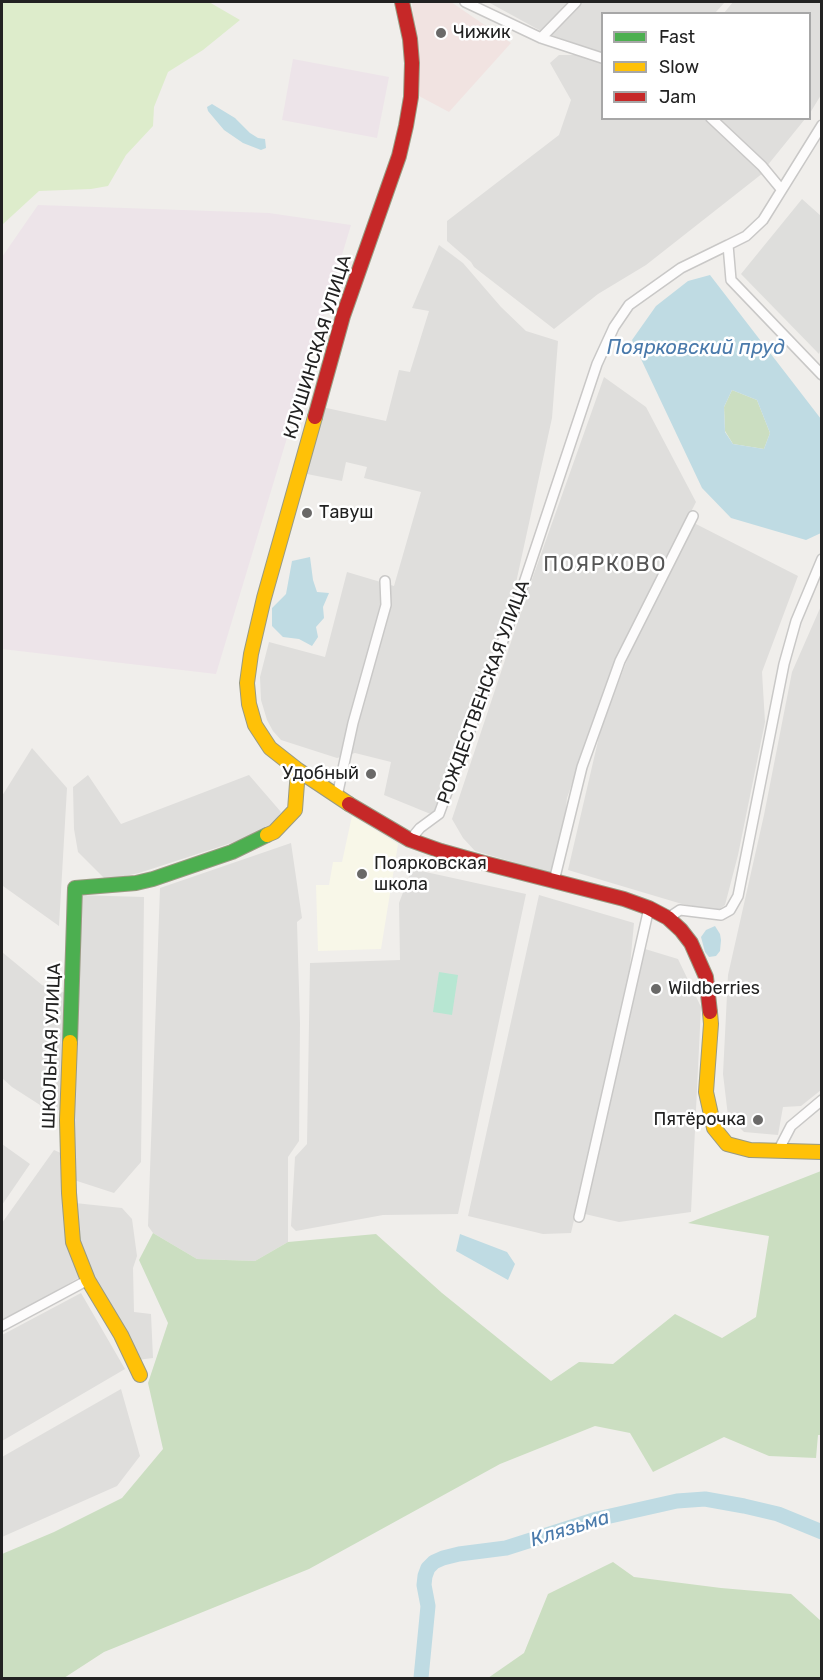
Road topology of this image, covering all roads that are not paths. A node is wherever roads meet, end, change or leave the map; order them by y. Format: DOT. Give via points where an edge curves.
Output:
graph roads {
  1 [pos="402,2"];
  2 [pos="465,2"];
  3 [pos="576,2"];
  4 [pos="541,38"];
  5 [pos="601,57"];
  6 [pos="713,120"];
  7 [pos="822,125"];
  8 [pos="781,189"];
  9 [pos="728,245"];
  10 [pos="822,375"];
  11 [pos="693,516"];
  12 [pos="822,559"];
  13 [pos="385,581"];
  14 [pos="298,770"];
  15 [pos="337,796"];
  16 [pos="410,840"];
  17 [pos="554,881"];
  18 [pos="649,908"];
  19 [pos="668,918"];
  20 [pos="822,1100"];
  21 [pos="778,1151"];
  22 [pos="822,1152"];
  23 [pos="579,1216"];
  24 [pos="88,1280"];
  25 [pos="2,1326"];
  26 [pos="140,1375"];
  1 -- 14 [label="main road, КЛУШИНСКАЯ УЛИЦА" via="412,63 406,126 343,316 267,587 247,683 255,725 270,748"];
  2 -- 4 [label="street"];
  3 -- 4 [label="street"];
  4 -- 5 [label="street"];
  6 -- 8 [label="street"];
  7 -- 8 [label="street, РОЖДЕСТВЕНСКАЯ УЛИЦА"];
  8 -- 9 [label="street, РОЖДЕСТВЕНСКАЯ УЛИЦА" via="763,220 746,236"];
  9 -- 10 [label="street" via="731,280"];
  9 -- 16 [label="street, РОЖДЕСТВЕНСКАЯ УЛИЦА" via="681,268 629,305 614,327 597,364 521,592 439,814"];
  11 -- 17 [label="street" via="620,661 582,767"];
  12 -- 19 [label="street" via="796,621 784,664 738,896 730,910 721,915 680,910"];
  13 -- 15 [label="street" via="386,605"];
  14 -- 15 [label="main road, КЛУШИНСКАЯ УЛИЦА"];
  14 -- 24 [label="main road, ШКОЛЬНАЯ УЛИЦА" via="295,810 274,832 232,852 153,879 75,888 67,1120 69,1193 73,1242"];
  15 -- 16 [label="main road, КЛУШИНСКАЯ УЛИЦА"];
  16 -- 17 [label="main road, КЛУШИНСКАЯ УЛИЦА"];
  17 -- 18 [label="main road, КЛУШИНСКАЯ УЛИЦА"];
  18 -- 19 [label="main road, КЛУШИНСКАЯ УЛИЦА"];
  18 -- 23 [label="street"];
  19 -- 21 [label="main road, КЛУШИНСКАЯ УЛИЦА" via="691,943 706,977 711,1024 706,1092 714,1128 727,1144"];
  20 -- 21 [label="street" via="790,1126"];
  21 -- 22 [label="main road, КЛУШИНСКАЯ УЛИЦА"];
  24 -- 25 [label="street"];
  24 -- 26 [label="main road, ШКОЛЬНАЯ УЛИЦА"];
}
